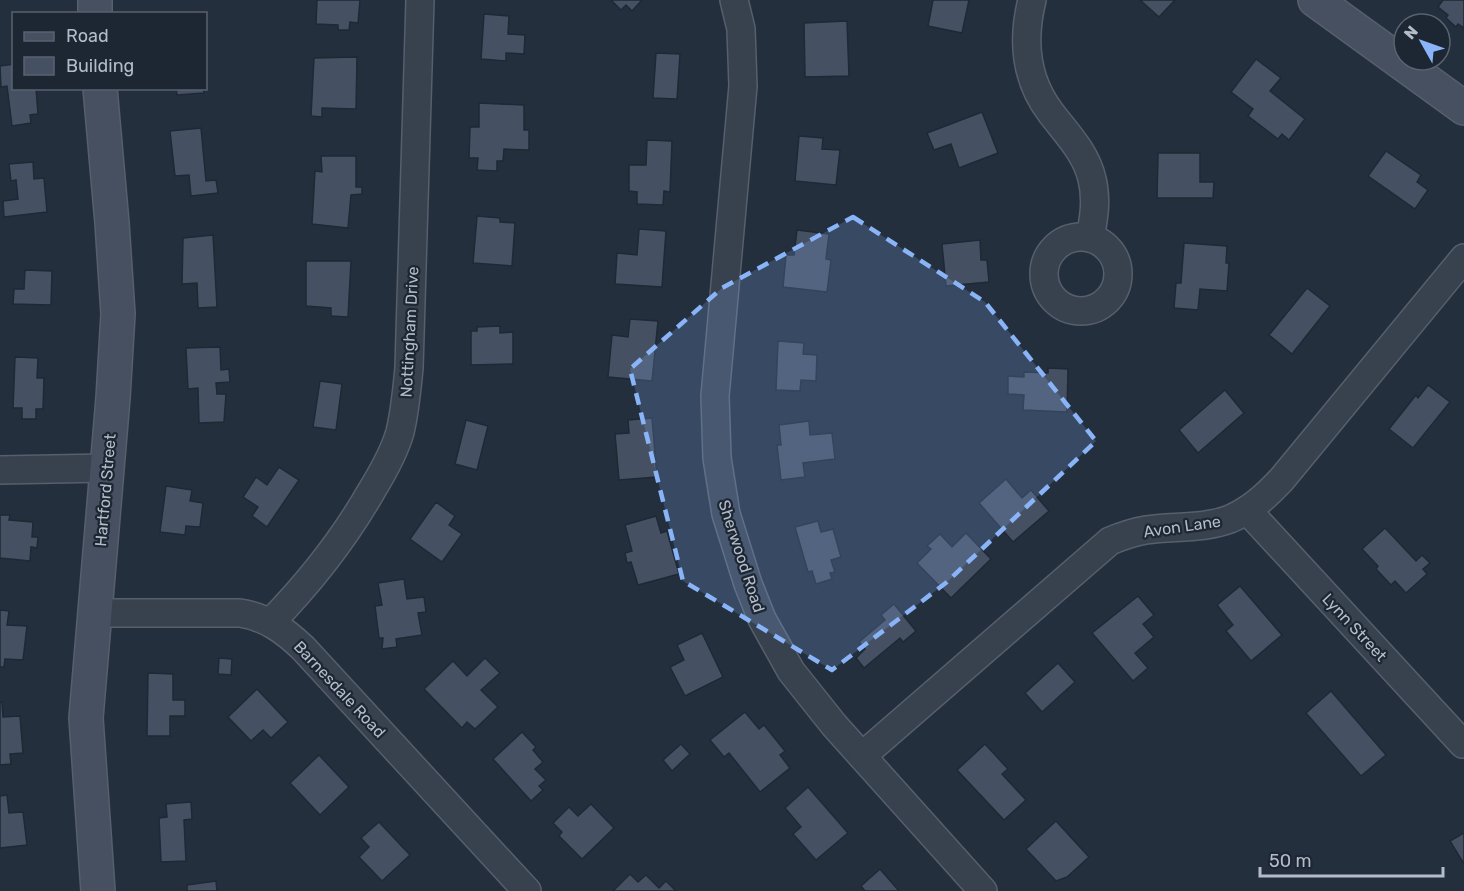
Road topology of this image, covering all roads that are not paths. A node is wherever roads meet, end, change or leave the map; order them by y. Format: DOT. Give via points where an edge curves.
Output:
graph roads {
  1 [pos="420,0"];
  2 [pos="734,0"];
  3 [pos="1032,0"];
  4 [pos="1315,0"];
  5 [pos="100,90"];
  6 [pos="1464,108"];
  7 [pos="1090,238"];
  8 [pos="1464,258"];
  9 [pos="106,468"];
  10 [pos="0,470"];
  11 [pos="1247,510"];
  12 [pos="94,613"];
  13 [pos="271,622"];
  14 [pos="1463,744"];
  15 [pos="862,756"];
  16 [pos="98,891"];
  17 [pos="527,891"];
  18 [pos="983,891"];
  1 -- 13 [label="street, Nottingham Drive" via="409,368 399,434 386,467 341,540"];
  2 -- 15 [label="street, Sherwood Road" via="743,57 716,365 715,426 720,485 748,584 776,647 811,698"];
  3 -- 7 [label="street" via="1025,40 1032,79 1050,112 1085,159 1092,177 1095,196"];
  4 -- 6 [label="street"];
  5 -- 9 [label="street, Hartford Street" via="118,314"];
  8 -- 11 [label="street, Avon Lane" via="1282,479"];
  9 -- 10 [label="street"];
  9 -- 12 [label="street, Hartford Street"];
  11 -- 14 [label="street, Lynn Street"];
  11 -- 15 [label="street, Avon Lane" via="1228,520 1146,530 1110,541"];
  12 -- 13 [label="street, Barnesdale Road" via="240,613"];
  12 -- 16 [label="street, Hartford Street" via="87,718"];
  13 -- 17 [label="street, Barnesdale Road" via="303,648"];
  15 -- 18 [label="street, Sherwood Road"];
}
